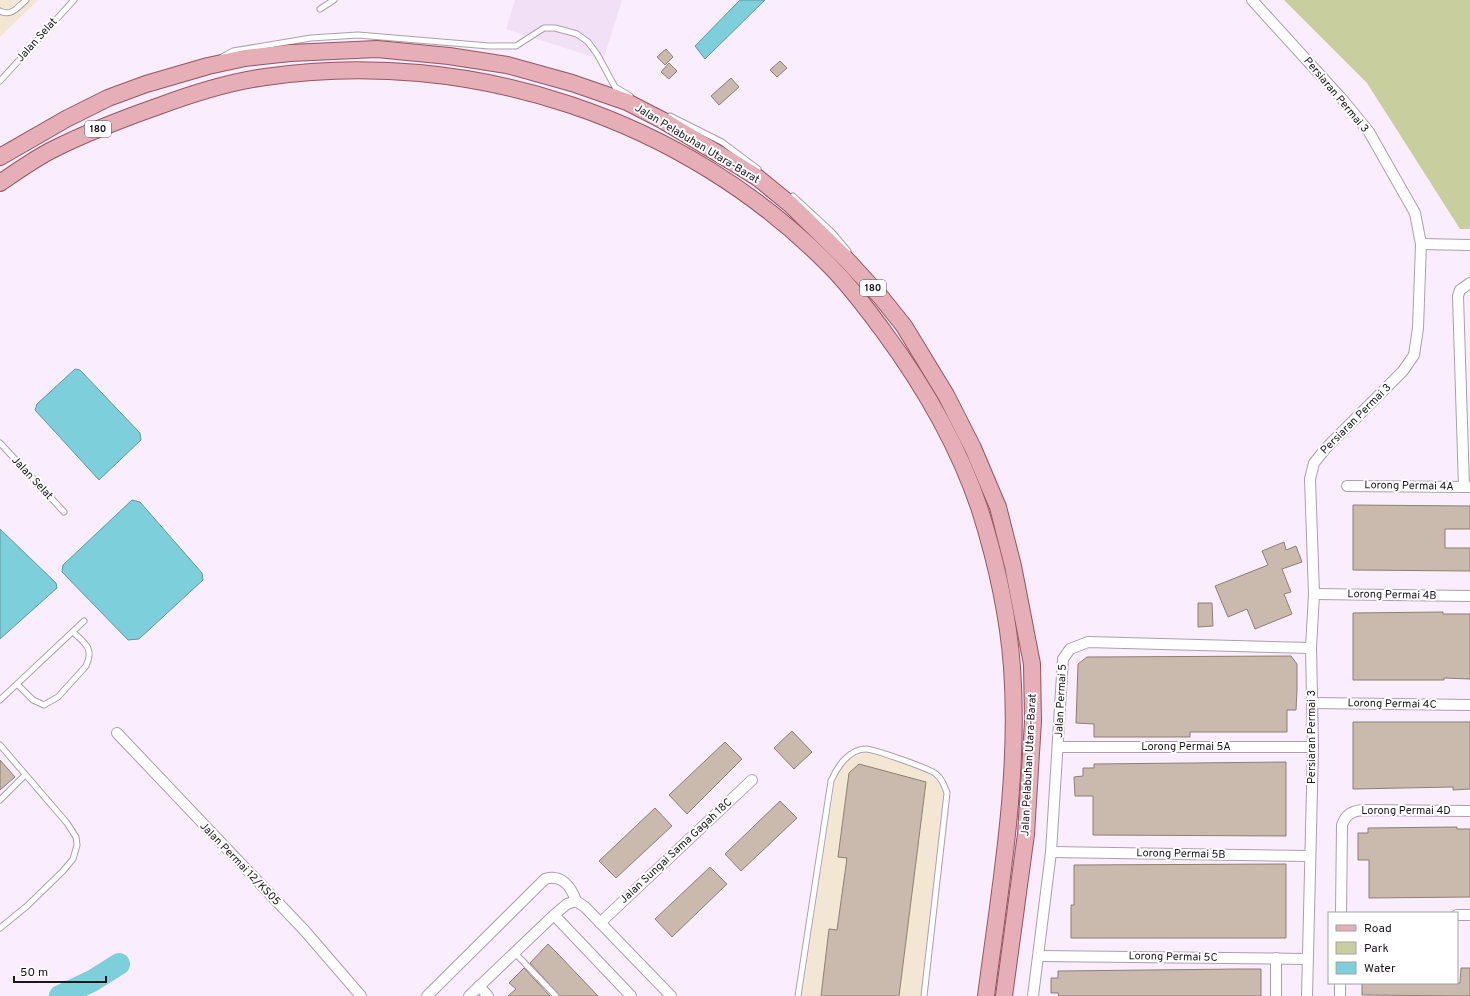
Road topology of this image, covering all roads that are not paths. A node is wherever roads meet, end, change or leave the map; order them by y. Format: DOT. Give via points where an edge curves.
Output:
graph roads {
  1 [pos="26,0"];
  2 [pos="74,0"];
  3 [pos="334,0"];
  4 [pos="1252,0"];
  5 [pos="320,9"];
  6 [pos="0,11"];
  7 [pos="198,70"];
  8 [pos="0,81"];
  9 [pos="633,98"];
  10 [pos="668,115"];
  11 [pos="0,157"];
  12 [pos="761,171"];
  13 [pos="0,183"];
  14 [pos="790,194"];
  15 [pos="1421,244"];
  16 [pos="1470,245"];
  17 [pos="854,258"];
  18 [pos="859,263"];
  19 [pos="1470,283"];
  20 [pos="890,308"];
  21 [pos="0,443"];
  22 [pos="1347,486"];
  23 [pos="1467,487"];
  24 [pos="64,512"];
  25 [pos="1314,594"];
  26 [pos="1470,596"];
  27 [pos="84,621"];
  28 [pos="74,632"];
  29 [pos="1311,648"];
  30 [pos="18,685"];
  31 [pos="0,700"];
  32 [pos="1313,703"];
  33 [pos="1470,705"];
  34 [pos="118,733"];
  35 [pos="0,745"];
  36 [pos="1059,747"];
  37 [pos="1313,747"];
  38 [pos="25,776"];
  39 [pos="752,780"];
  40 [pos="0,800"];
  41 [pos="1470,811"];
  42 [pos="1051,852"];
  43 [pos="1310,856"];
  44 [pos="576,900"];
  45 [pos="1341,912"];
  46 [pos="554,915"];
  47 [pos="1458,915"];
  48 [pos="1470,915"];
  49 [pos="600,923"];
  50 [pos="0,928"];
  51 [pos="514,951"];
  52 [pos="1039,956"];
  53 [pos="1276,958"];
  54 [pos="1307,959"];
  55 [pos="1340,984"];
  56 [pos="479,986"];
  57 [pos="361,996"];
  58 [pos="427,996"];
  59 [pos="469,996"];
  60 [pos="488,996"];
  61 [pos="556,996"];
  62 [pos="631,996"];
  63 [pos="671,996"];
  64 [pos="798,996"];
  65 [pos="924,996"];
  66 [pos="986,996"];
  67 [pos="1004,996"];
  68 [pos="1033,996"];
  69 [pos="1276,996"];
  70 [pos="1307,996"];
  71 [pos="1340,996"];
  1 -- 6 [label="lane" via="9,13"];
  2 -- 8 [label="lane, Jalan Selat"];
  3 -- 5 [label="lane"];
  4 -- 15 [label="street, Persiaran Permai 3" via="1369,132 1415,213"];
  7 -- 9 [label="lane" via="233,51 311,38 358,35 516,46 544,28 555,28 577,34 588,42 615,87"];
  7 -- 11 [label="main road, Jalan Pelabuhan Utara-Barat / 180" via="146,84 108,98"];
  7 -- 20 [label="main road, Jalan Pelabuhan Utara-Barat / 180" via="245,58 377,49 507,65 572,82 627,102 662,120 758,178 825,237"];
  10 -- 12 [label="lane" via="722,142"];
  13 -- 66 [label="main road, Jalan Pelabuhan Utara-Barat / 180" via="63,145 119,120 203,90 262,77 311,72 406,71 486,82 524,90 587,109 690,158 774,216 831,266 906,362 930,400 965,472 979,508 1002,596 1012,666 1014,734 1009,809"];
  14 -- 17 [label="lane" via="832,232"];
  15 -- 16 [label="street"];
  15 -- 25 [label="street, Persiaran Permai 3" via="1418,328 1414,355 1403,372 1334,439 1314,463 1310,479"];
  18 -- 20 [label="lane"];
  19 -- 23 [label="street" via="1460,290 1458,296"];
  20 -- 67 [label="main road, Jalan Pelabuhan Utara-Barat / 180" via="904,326 946,395 973,448 998,507 1013,566 1030,657 1033,721 1026,834"];
  21 -- 24 [label="lane, Jalan Selat"];
  22 -- 23 [label="street, Lorong Permai 4A"];
  25 -- 26 [label="street, Lorong Permai 4B"];
  25 -- 29 [label="street, Persiaran Permai 3"];
  27 -- 28 [label="lane"];
  28 -- 30 [label="lane"];
  28 -- 30 [label="lane" via="90,653 86,666 58,697 44,705 32,700"];
  29 -- 32 [label="street, Persiaran Permai 3"];
  29 -- 36 [label="street, Jalan Permai 5" via="1088,642 1079,645 1070,649 1063,659"];
  30 -- 31 [label="lane"];
  32 -- 33 [label="street, Lorong Permai 4C"];
  32 -- 37 [label="street, Persiaran Permai 3"];
  34 -- 57 [label="street, Jalan Permai 12/KS05" via="305,931"];
  35 -- 38 [label="lane"];
  36 -- 37 [label="street, Lorong Permai 5A"];
  36 -- 42 [label="street, Jalan Permai 5"];
  37 -- 43 [label="street, Persiaran Permai 3"];
  38 -- 40 [label="lane"];
  38 -- 50 [label="lane" via="76,837 77,852 63,871"];
  39 -- 49 [label="street, Jalan Sungai Sama Gagah 18C"];
  41 -- 45 [label="street, Lorong Permai 4D" via="1363,810 1350,813 1342,825"];
  42 -- 43 [label="street, Lorong Permai 5B"];
  42 -- 52 [label="street, Jalan Permai 5"];
  43 -- 54 [label="street, Persiaran Permai 3"];
  44 -- 46 [label="street"];
  44 -- 49 [label="street"];
  44 -- 58 [label="street" via="564,881 556,877 545,879"];
  46 -- 51 [label="street"];
  46 -- 62 [label="street"];
  47 -- 48 [label="street"];
  49 -- 63 [label="street"];
  51 -- 56 [label="street"];
  51 -- 61 [label="lane"];
  52 -- 53 [label="street, Lorong Permai 5C"];
  52 -- 68 [label="street, Jalan Permai 5"];
  53 -- 54 [label="street, Lorong Permai 5C"];
  53 -- 69 [label="street"];
  54 -- 70 [label="street, Persiaran Permai 3"];
  55 -- 71 [label="street"];
  56 -- 59 [label="street"];
  56 -- 60 [label="street"];
  64 -- 65 [label="lane" via="831,781 836,769 846,758 866,749 925,768 940,778 947,793"];
}
